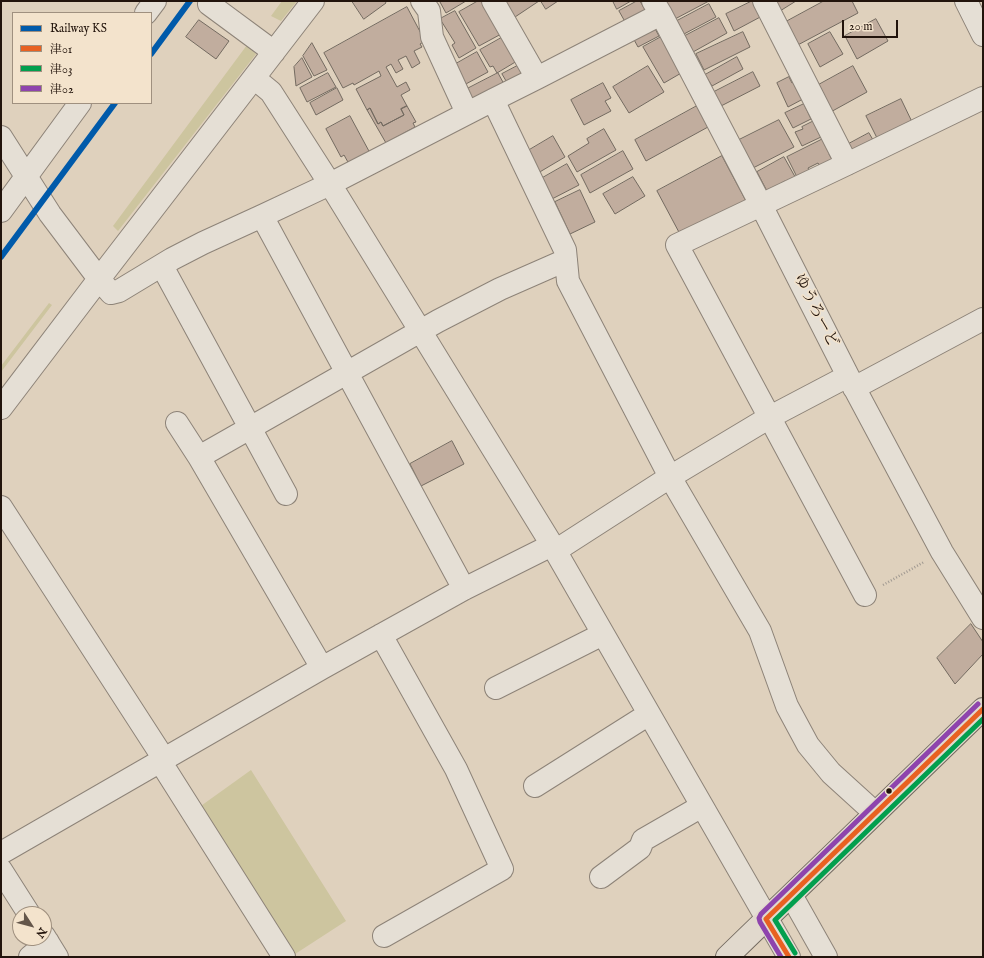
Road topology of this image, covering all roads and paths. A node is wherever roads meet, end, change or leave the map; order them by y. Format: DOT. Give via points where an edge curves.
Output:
graph roads {
  1 [pos="155,1"];
  2 [pos="313,1"];
  3 [pos="422,1"];
  4 [pos="493,1"];
  5 [pos="764,1"];
  6 [pos="966,1"];
  7 [pos="209,4"];
  8 [pos="657,8"];
  9 [pos="147,12"];
  10 [pos="983,35"];
  11 [pos="274,52"];
  12 [pos="254,78"];
  13 [pos="537,78"];
  14 [pos="983,98"];
  15 [pos="493,100"];
  16 [pos="79,104"];
  17 [pos="467,113"];
  18 [pos="1,137"];
  19 [pos="847,164"];
  20 [pos="26,177"];
  21 [pos="330,184"];
  22 [pos="761,205"];
  23 [pos="1,211"];
  24 [pos="262,216"];
  25 [pos="566,260"];
  26 [pos="162,266"];
  27 [pos="99,279"];
  28 [pos="983,319"];
  29 [pos="420,331"];
  30 [pos="347,373"];
  31 [pos="851,382"];
  32 [pos="1,408"];
  33 [pos="770,417"];
  34 [pos="177,423"];
  35 [pos="250,428"];
  36 [pos="199,457"];
  37 [pos="670,478"];
  38 [pos="286,494"];
  39 [pos="1,507"];
  40 [pos="553,548"];
  41 [pos="942,552"];
  42 [pos="464,589"];
  43 [pos="865,595"];
  44 [pos="983,618"];
  45 [pos="603,634"];
  46 [pos="381,635"];
  47 [pos="322,668"];
  48 [pos="496,688"];
  49 [pos="983,709"];
  50 [pos="649,714"];
  51 [pos="162,760"];
  52 [pos="535,786"];
  53 [pos="702,806"];
  54 [pos="875,814"];
  55 [pos="1,853"];
  56 [pos="1,870"];
  57 [pos="600,877"];
  58 [pos="795,902"];
  59 [pos="24,906"];
  60 [pos="766,919"];
  61 [pos="384,936"];
  62 [pos="48,946"];
  63 [pos="30,957"];
  64 [pos="284,957"];
  65 [pos="727,957"];
  66 [pos="789,957"];
  67 [pos="826,957"];
  1 -- 9 [label="street"];
  2 -- 11 [label="street"];
  3 -- 17 [label="street" via="429,11 432,37"];
  4 -- 13 [label="street"];
  5 -- 19 [label="street"];
  6 -- 10 [label="street"];
  7 -- 11 [label="street"];
  8 -- 13 [label="street"];
  8 -- 22 [label="street, ゆうろーど"];
  11 -- 12 [label="street"];
  12 -- 21 [label="street" via="271,92"];
  12 -- 27 [label="street"];
  13 -- 15 [label="street"];
  14 -- 19 [label="street"];
  15 -- 17 [label="street"];
  15 -- 25 [label="street" via="565,250"];
  16 -- 20 [label="street"];
  17 -- 21 [label="street"];
  18 -- 20 [label="street"];
  19 -- 22 [label="street"];
  20 -- 23 [label="street"];
  20 -- 27 [label="street" via="50,214"];
  21 -- 24 [label="street"];
  21 -- 29 [label="street"];
  22 -- 31 [label="street, ゆうろーど"];
  22 -- 33 [label="street" via="678,245"];
  24 -- 26 [label="street" via="203,242"];
  24 -- 30 [label="street"];
  25 -- 29 [label="street" via="500,288"];
  25 -- 37 [label="street" via="568,281"];
  26 -- 27 [label="street" via="114,293 111,293"];
  26 -- 35 [label="street"];
  27 -- 32 [label="street"];
  28 -- 31 [label="street"];
  29 -- 30 [label="street"];
  29 -- 40 [label="street"];
  30 -- 35 [label="street"];
  30 -- 42 [label="street"];
  31 -- 33 [label="street"];
  31 -- 41 [label="street, ゆうろーど"];
  33 -- 37 [label="street"];
  33 -- 43 [label="street"];
  34 -- 36 [label="street"];
  35 -- 36 [label="street"];
  35 -- 38 [label="street"];
  36 -- 47 [label="street"];
  37 -- 40 [label="street"];
  37 -- 54 [label="street" via="760,630 787,706 808,745 831,773"];
  39 -- 51 [label="street"];
  40 -- 42 [label="street"];
  40 -- 45 [label="street"];
  41 -- 43 [label="path"];
  41 -- 44 [label="street, ゆうろーど"];
  42 -- 46 [label="street"];
  45 -- 48 [label="street"];
  45 -- 50 [label="street"];
  46 -- 47 [label="street"];
  46 -- 61 [label="street" via="456,769 502,869"];
  47 -- 51 [label="street"];
  49 -- 54 [label="main road"];
  50 -- 52 [label="street"];
  50 -- 53 [label="street"];
  51 -- 55 [label="street"];
  51 -- 64 [label="street"];
  53 -- 57 [label="street" via="643,840 640,848"];
  53 -- 60 [label="street"];
  54 -- 60 [label="main road"];
  56 -- 59 [label="street"];
  58 -- 67 [label="street"];
  60 -- 65 [label="main road"];
  60 -- 66 [label="street"];
  62 -- 63 [label="street"];
}
